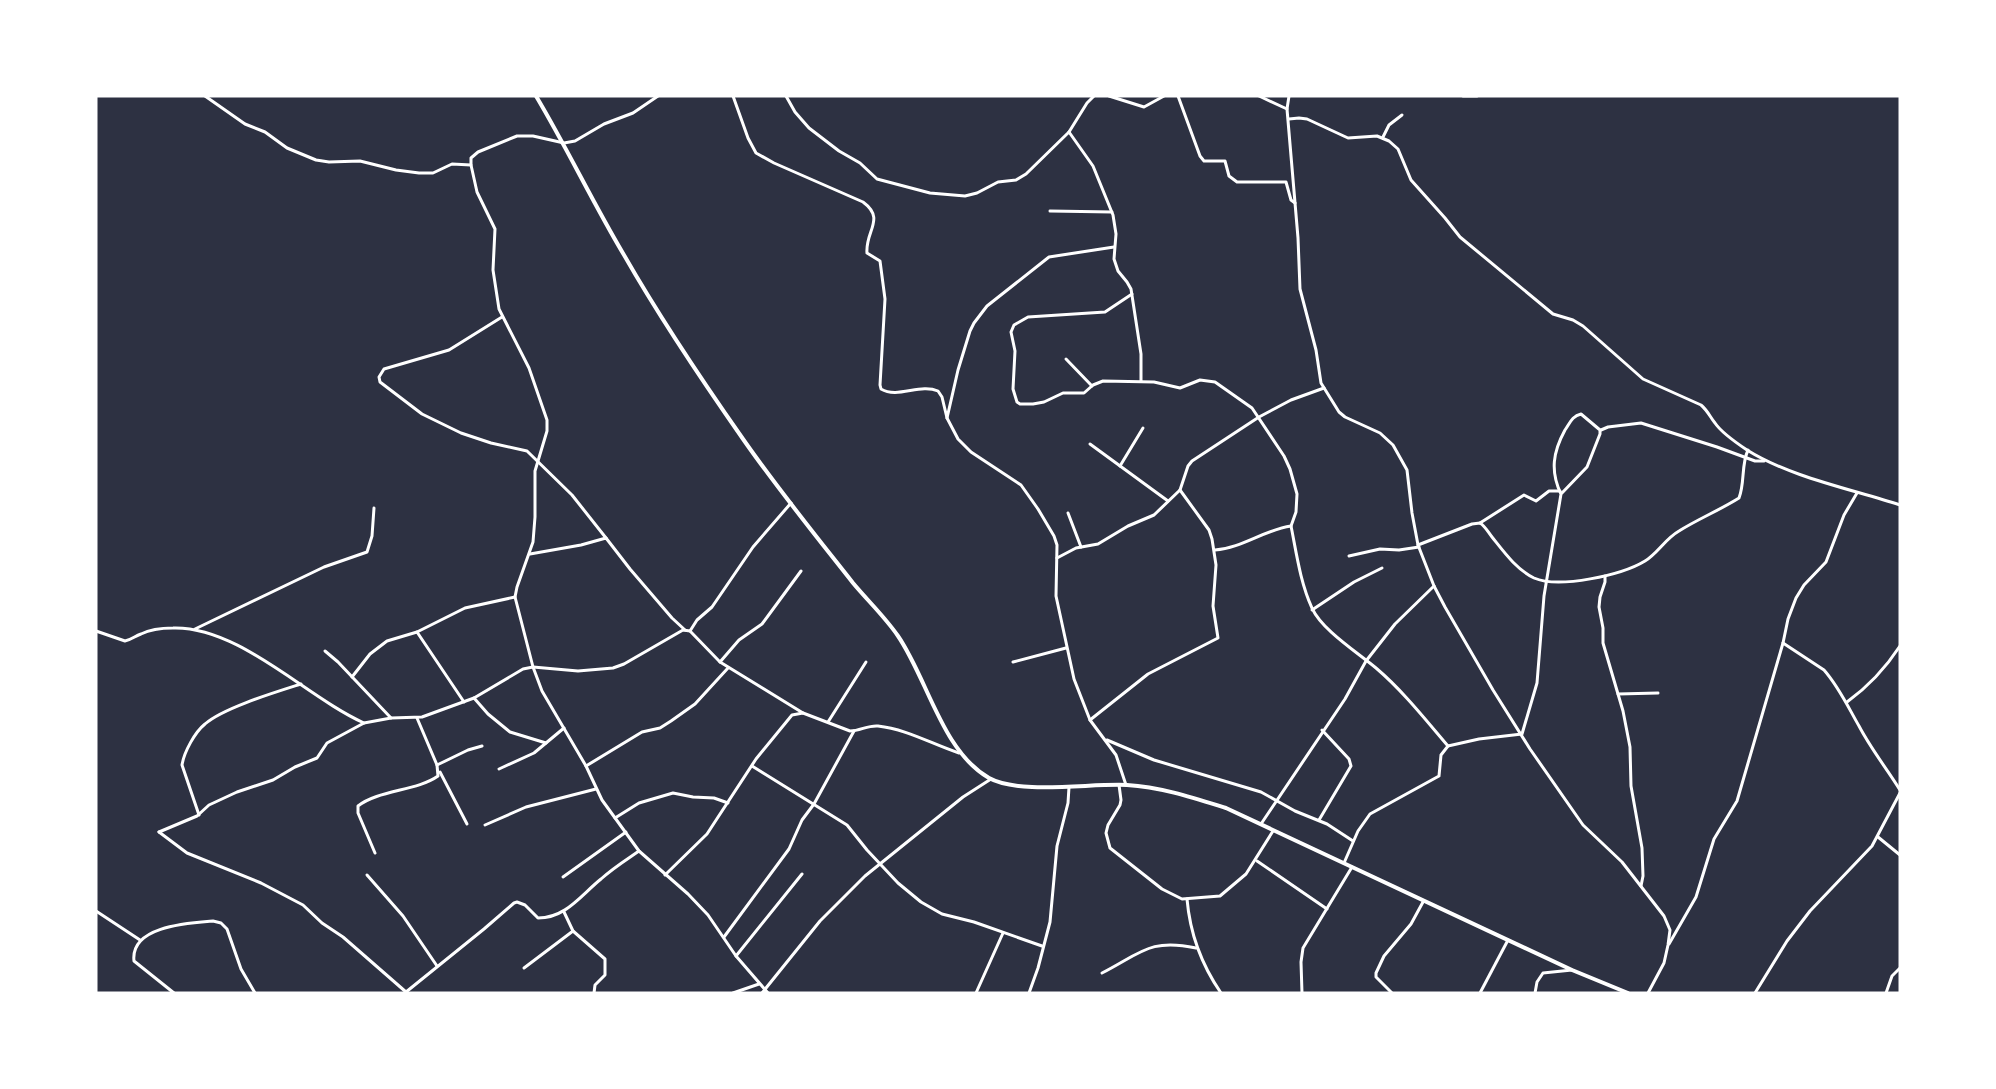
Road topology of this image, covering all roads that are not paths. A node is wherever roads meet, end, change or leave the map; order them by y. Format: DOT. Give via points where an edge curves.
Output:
graph roads {
  1 [pos="205,96"];
  2 [pos="536,96"];
  3 [pos="658,96"];
  4 [pos="733,96"];
  5 [pos="786,96"];
  6 [pos="1094,96"];
  7 [pos="1109,96"];
  8 [pos="1164,96"];
  9 [pos="1178,96"];
  10 [pos="1259,96"];
  11 [pos="1289,96"];
  12 [pos="1463,96"];
  13 [pos="1478,96"];
  14 [pos="1287,109"];
  15 [pos="1402,115"];
  16 [pos="1288,119"];
  17 [pos="1069,132"];
  18 [pos="1383,137"];
  19 [pos="564,142"];
  20 [pos="471,165"];
  21 [pos="1296,203"];
  22 [pos="1050,211"];
  23 [pos="1112,212"];
  24 [pos="1114,248"];
  25 [pos="1132,294"];
  26 [pos="502,317"];
  27 [pos="1066,359"];
  28 [pos="1141,381"];
  29 [pos="1092,386"];
  30 [pos="1324,388"];
  31 [pos="1258,417"];
  32 [pos="947,418"];
  33 [pos="1143,428"];
  34 [pos="1600,430"];
  35 [pos="1090,444"];
  36 [pos="1748,450"];
  37 [pos="1745,457"];
  38 [pos="537,460"];
  39 [pos="1766,461"];
  40 [pos="1120,466"];
  41 [pos="1180,490"];
  42 [pos="1561,492"];
  43 [pos="1857,493"];
  44 [pos="1168,501"];
  45 [pos="791,503"];
  46 [pos="1900,505"];
  47 [pos="374,508"];
  48 [pos="1068,513"];
  49 [pos="1480,523"];
  50 [pos="1292,526"];
  51 [pos="606,538"];
  52 [pos="1419,546"];
  53 [pos="1081,547"];
  54 [pos="1215,550"];
  55 [pos="530,554"];
  56 [pos="1349,556"];
  57 [pos="1057,558"];
  58 [pos="1382,568"];
  59 [pos="801,571"];
  60 [pos="1605,575"];
  61 [pos="1547,582"];
  62 [pos="1434,586"];
  63 [pos="515,597"];
  64 [pos="1312,609"];
  65 [pos="193,629"];
  66 [pos="96,631"];
  67 [pos="688,631"];
  68 [pos="417,632"];
  69 [pos="1783,643"];
  70 [pos="1900,646"];
  71 [pos="1066,648"];
  72 [pos="325,651"];
  73 [pos="720,662"];
  74 [pos="866,662"];
  75 [pos="1013,662"];
  76 [pos="1366,662"];
  77 [pos="728,667"];
  78 [pos="533,668"];
  79 [pos="352,677"];
  80 [pos="301,684"];
  81 [pos="1658,693"];
  82 [pos="1618,694"];
  83 [pos="474,698"];
  84 [pos="464,702"];
  85 [pos="1847,702"];
  86 [pos="803,713"];
  87 [pos="391,718"];
  88 [pos="417,718"];
  89 [pos="1090,720"];
  90 [pos="828,722"];
  91 [pos="364,723"];
  92 [pos="564,728"];
  93 [pos="1322,730"];
  94 [pos="854,731"];
  95 [pos="1522,734"];
  96 [pos="1105,739"];
  97 [pos="546,743"];
  98 [pos="482,746"];
  99 [pos="1448,746"];
  100 [pos="961,753"];
  101 [pos="437,765"];
  102 [pos="586,766"];
  103 [pos="752,766"];
  104 [pos="499,769"];
  105 [pos="439,770"];
  106 [pos="991,779"];
  107 [pos="1119,785"];
  108 [pos="1126,785"];
  109 [pos="1070,787"];
  110 [pos="596,789"];
  111 [pos="1900,792"];
  112 [pos="1276,800"];
  113 [pos="728,803"];
  114 [pos="814,804"];
  115 [pos="199,815"];
  116 [pos="615,818"];
  117 [pos="1319,820"];
  118 [pos="467,824"];
  119 [pos="1261,824"];
  120 [pos="485,825"];
  121 [pos="1274,831"];
  122 [pos="626,832"];
  123 [pos="1878,837"];
  124 [pos="1353,841"];
  125 [pos="639,851"];
  126 [pos="375,853"];
  127 [pos="1900,855"];
  128 [pos="1256,861"];
  129 [pos="880,863"];
  130 [pos="1344,863"];
  131 [pos="1352,867"];
  132 [pos="802,874"];
  133 [pos="367,875"];
  134 [pos="665,875"];
  135 [pos="562,877"];
  136 [pos="1641,886"];
  137 [pos="1187,899"];
  138 [pos="1424,902"];
  139 [pos="1327,909"];
  140 [pos="96,911"];
  141 [pos="564,912"];
  142 [pos="573,931"];
  143 [pos="1003,933"];
  144 [pos="724,937"];
  145 [pos="140,940"];
  146 [pos="1508,940"];
  147 [pos="1668,945"];
  148 [pos="1042,946"];
  149 [pos="1196,948"];
  150 [pos="735,956"];
  151 [pos="437,966"];
  152 [pos="524,968"];
  153 [pos="1900,968"];
  154 [pos="1572,970"];
  155 [pos="1102,973"];
  156 [pos="759,984"];
  157 [pos="763,991"];
  158 [pos="405,992"];
  159 [pos="1302,992"];
  160 [pos="1307,992"];
  161 [pos="174,993"];
  162 [pos="255,993"];
  163 [pos="594,993"];
  164 [pos="733,993"];
  165 [pos="768,993"];
  166 [pos="976,993"];
  167 [pos="1029,993"];
  168 [pos="1221,993"];
  169 [pos="1392,993"];
  170 [pos="1480,993"];
  171 [pos="1535,993"];
  172 [pos="1628,993"];
  173 [pos="1648,993"];
  174 [pos="1755,993"];
  175 [pos="1886,993"];
  1 -- 20 [label="street" via="287,148 323,162 360,161 418,173 433,172 449,164"];
  2 -- 19 [label="street"];
  3 -- 19 [label="street" via="633,113 575,141"];
  4 -- 32 [label="street" via="756,153 863,202 873,212 867,253 880,261 885,299 880,385 889,393 934,389 941,395"];
  5 -- 17 [label="street" via="809,128 877,179 942,195 971,195 998,182 1019,179"];
  6 -- 17 [label="street"];
  7 -- 8 [label="street" via="1144,107"];
  9 -- 21 [label="street" via="1204,161 1224,160 1229,176 1237,182 1286,182 1291,200"];
  10 -- 14 [label="street"];
  11 -- 14 [label="street"];
  12 -- 13 [label="street"];
  14 -- 16 [label="street"];
  15 -- 18 [label="street" via="1389,125"];
  16 -- 18 [label="street" via="1307,119 1347,138"];
  16 -- 21 [label="street"];
  17 -- 23 [label="street" via="1093,166"];
  18 -- 36 [label="street" via="1398,149 1411,180 1460,237 1553,314 1583,326 1642,379 1701,405 1716,424"];
  19 -- 20 [label="street" via="517,136 478,152 471,158"];
  19 -- 45 [label="street" via="622,253 672,335"];
  20 -- 26 [label="street" via="478,197 495,229 493,270"];
  21 -- 30 [label="street" via="1300,289"];
  22 -- 23 [label="street"];
  23 -- 24 [label="street"];
  24 -- 25 [label="street" via="1115,264"];
  24 -- 32 [label="street" via="1049,257 987,306 970,331"];
  25 -- 28 [label="street"];
  25 -- 29 [label="street" via="1105,312 1028,317 1011,329 1017,402 1044,402 1063,393 1084,393"];
  26 -- 38 [label="street" via="529,368 547,420"];
  26 -- 38 [label="street" via="449,350 384,369 378,378 384,387 422,414 468,436 527,451"];
  27 -- 29 [label="street"];
  28 -- 29 [label="street" via="1103,381"];
  28 -- 31 [label="street" via="1180,388 1209,380 1244,401"];
  30 -- 31 [label="street"];
  30 -- 52 [label="street" via="1345,417 1380,433 1393,445 1407,470"];
  31 -- 41 [label="street" via="1192,461"];
  31 -- 50 [label="street" via="1278,445 1294,481 1298,503"];
  32 -- 57 [label="street" via="958,439 971,452 1021,485 1054,536"];
  33 -- 40 [label="street"];
  34 -- 37 [label="street" via="1641,423"];
  34 -- 42 [label="street" via="1587,467"];
  34 -- 42 [label="street" via="1581,414 1572,419 1555,452"];
  35 -- 40 [label="street"];
  36 -- 37 [label="street"];
  36 -- 39 [label="street"];
  37 -- 39 [label="street"];
  37 -- 60 [label="street" via="1739,498 1676,532 1644,562"];
  38 -- 51 [label="street" via="572,495"];
  38 -- 55 [label="street" via="535,530"];
  39 -- 43 [label="street"];
  40 -- 44 [label="street"];
  41 -- 44 [label="street"];
  41 -- 54 [label="street" via="1209,530"];
  42 -- 49 [label="street" via="1549,490 1536,501 1524,495"];
  42 -- 61 [label="street"];
  43 -- 46 [label="street"];
  43 -- 69 [label="street" via="1826,561 1796,598"];
  44 -- 53 [label="street" via="1149,519"];
  45 -- 67 [label="street" via="753,548 712,607"];
  45 -- 100 [label="street" via="897,635"];
  47 -- 65 [label="street" via="367,552 324,567"];
  48 -- 53 [label="street"];
  49 -- 52 [label="street"];
  49 -- 61 [label="street" via="1519,569"];
  50 -- 54 [label="street"];
  50 -- 64 [label="street"];
  51 -- 55 [label="street"];
  51 -- 67 [label="street" via="672,618"];
  52 -- 56 [label="street"];
  52 -- 62 [label="street"];
  53 -- 57 [label="street"];
  54 -- 89 [label="street" via="1213,606 1218,638 1153,671"];
  55 -- 63 [label="street"];
  57 -- 71 [label="street" via="1056,596"];
  58 -- 64 [label="street"];
  59 -- 73 [label="street" via="762,624 739,640"];
  60 -- 61 [label="street"];
  60 -- 82 [label="street" via="1599,607 1603,644"];
  61 -- 95 [label="street" via="1537,683"];
  62 -- 76 [label="street" via="1395,624"];
  62 -- 95 [label="street"];
  63 -- 68 [label="street" via="465,608"];
  63 -- 78 [label="street"];
  64 -- 76 [label="street" via="1338,639"];
  65 -- 66 [label="street" via="151,630 124,641"];
  65 -- 80 [label="street" via="247,651"];
  67 -- 73 [label="street"];
  67 -- 78 [label="street" via="670,636 613,668"];
  68 -- 79 [label="street" via="379,645"];
  68 -- 84 [label="street"];
  69 -- 85 [label="street" via="1824,670"];
  69 -- 147 [label="street" via="1737,801 1710,848 1696,897"];
  70 -- 85 [label="street" via="1868,687"];
  71 -- 75 [label="street"];
  71 -- 89 [label="street"];
  72 -- 79 [label="street"];
  73 -- 77 [label="street"];
  74 -- 90 [label="street"];
  76 -- 93 [label="street"];
  76 -- 99 [label="street" via="1409,701"];
  77 -- 86 [label="street"];
  77 -- 102 [label="street" via="695,704 671,721 642,732"];
  78 -- 83 [label="street" via="519,671"];
  78 -- 92 [label="street"];
  79 -- 87 [label="street"];
  80 -- 91 [label="street"];
  80 -- 115 [label="street" via="214,718 200,729 182,765"];
  81 -- 82 [label="street"];
  82 -- 136 [label="street" via="1630,747 1631,786 1642,848"];
  83 -- 84 [label="street"];
  83 -- 97 [label="street" via="510,732"];
  84 -- 88 [label="street"];
  85 -- 111 [label="street"];
  86 -- 90 [label="street"];
  86 -- 103 [label="street" via="789,718"];
  87 -- 88 [label="street"];
  87 -- 91 [label="street"];
  88 -- 101 [label="street"];
  89 -- 96 [label="street"];
  90 -- 94 [label="street"];
  91 -- 115 [label="street" via="327,743 317,758 212,803"];
  92 -- 97 [label="street"];
  92 -- 102 [label="street"];
  93 -- 112 [label="street"];
  93 -- 117 [label="street" via="1351,766"];
  94 -- 100 [label="street" via="869,726 885,727"];
  94 -- 114 [label="street"];
  95 -- 99 [label="street"];
  95 -- 136 [label="street" via="1583,825"];
  96 -- 108 [label="street" via="1116,755"];
  96 -- 112 [label="street" via="1154,760"];
  97 -- 104 [label="street"];
  98 -- 101 [label="street"];
  99 -- 124 [label="street" via="1441,755 1437,778 1370,814"];
  100 -- 106 [label="street"];
  101 -- 105 [label="street"];
  102 -- 110 [label="street"];
  103 -- 113 [label="street"];
  103 -- 114 [label="street"];
  105 -- 118 [label="street"];
  105 -- 126 [label="street" via="433,779 358,806"];
  106 -- 109 [label="street" via="1026,786"];
  106 -- 129 [label="street"];
  107 -- 108 [label="street"];
  107 -- 109 [label="street"];
  107 -- 137 [label="street" via="1120,805 1106,833 1110,848 1162,889"];
  108 -- 119 [label="street" via="1186,795"];
  109 -- 148 [label="street" via="1057,846 1051,915"];
  110 -- 116 [label="street"];
  110 -- 120 [label="street" via="526,807"];
  111 -- 123 [label="street"];
  112 -- 117 [label="street"];
  112 -- 119 [label="street"];
  113 -- 116 [label="street" via="673,793 639,802"];
  113 -- 134 [label="street" via="707,834"];
  114 -- 129 [label="street" via="847,825"];
  114 -- 144 [label="street" via="789,849"];
  115 -- 158 [label="street" via="159,832 195,857 250,878 303,905"];
  116 -- 122 [label="street"];
  117 -- 124 [label="street"];
  119 -- 121 [label="street"];
  121 -- 128 [label="street"];
  121 -- 130 [label="street"];
  122 -- 125 [label="street"];
  122 -- 135 [label="street"];
  123 -- 127 [label="street"];
  123 -- 174 [label="street" via="1787,941"];
  124 -- 130 [label="street"];
  125 -- 134 [label="street"];
  125 -- 141 [label="street"];
  128 -- 137 [label="street" via="1220,896"];
  128 -- 139 [label="street"];
  129 -- 143 [label="street" via="930,908"];
  129 -- 157 [label="street" via="820,921"];
  130 -- 131 [label="street"];
  131 -- 138 [label="street"];
  131 -- 139 [label="street"];
  132 -- 150 [label="street"];
  133 -- 151 [label="street" via="403,916"];
  134 -- 144 [label="street" via="708,915"];
  136 -- 147 [label="street" via="1667,922"];
  137 -- 149 [label="street"];
  138 -- 146 [label="street"];
  138 -- 169 [label="street" via="1376,973"];
  139 -- 159 [label="street" via="1303,948"];
  140 -- 145 [label="street"];
  141 -- 142 [label="street"];
  141 -- 151 [label="street" via="538,918 525,905 514,903"];
  142 -- 152 [label="street"];
  142 -- 163 [label="street" via="605,959 604,975 595,985"];
  143 -- 148 [label="street"];
  143 -- 166 [label="street"];
  144 -- 150 [label="street"];
  145 -- 161 [label="street" via="134,962"];
  145 -- 162 [label="street" via="174,926 221,923 228,928 241,969"];
  146 -- 154 [label="street"];
  146 -- 170 [label="street"];
  147 -- 173 [label="street" via="1664,963"];
  148 -- 167 [label="street"];
  149 -- 155 [label="street" via="1156,945"];
  149 -- 168 [label="street"];
  150 -- 156 [label="street"];
  151 -- 158 [label="street"];
  153 -- 175 [label="street" via="1892,976"];
  154 -- 171 [label="street" via="1543,972"];
  154 -- 172 [label="street"];
  156 -- 157 [label="street"];
  156 -- 164 [label="street"];
  157 -- 165 [label="street"];
  159 -- 160 [label="street"];
}
